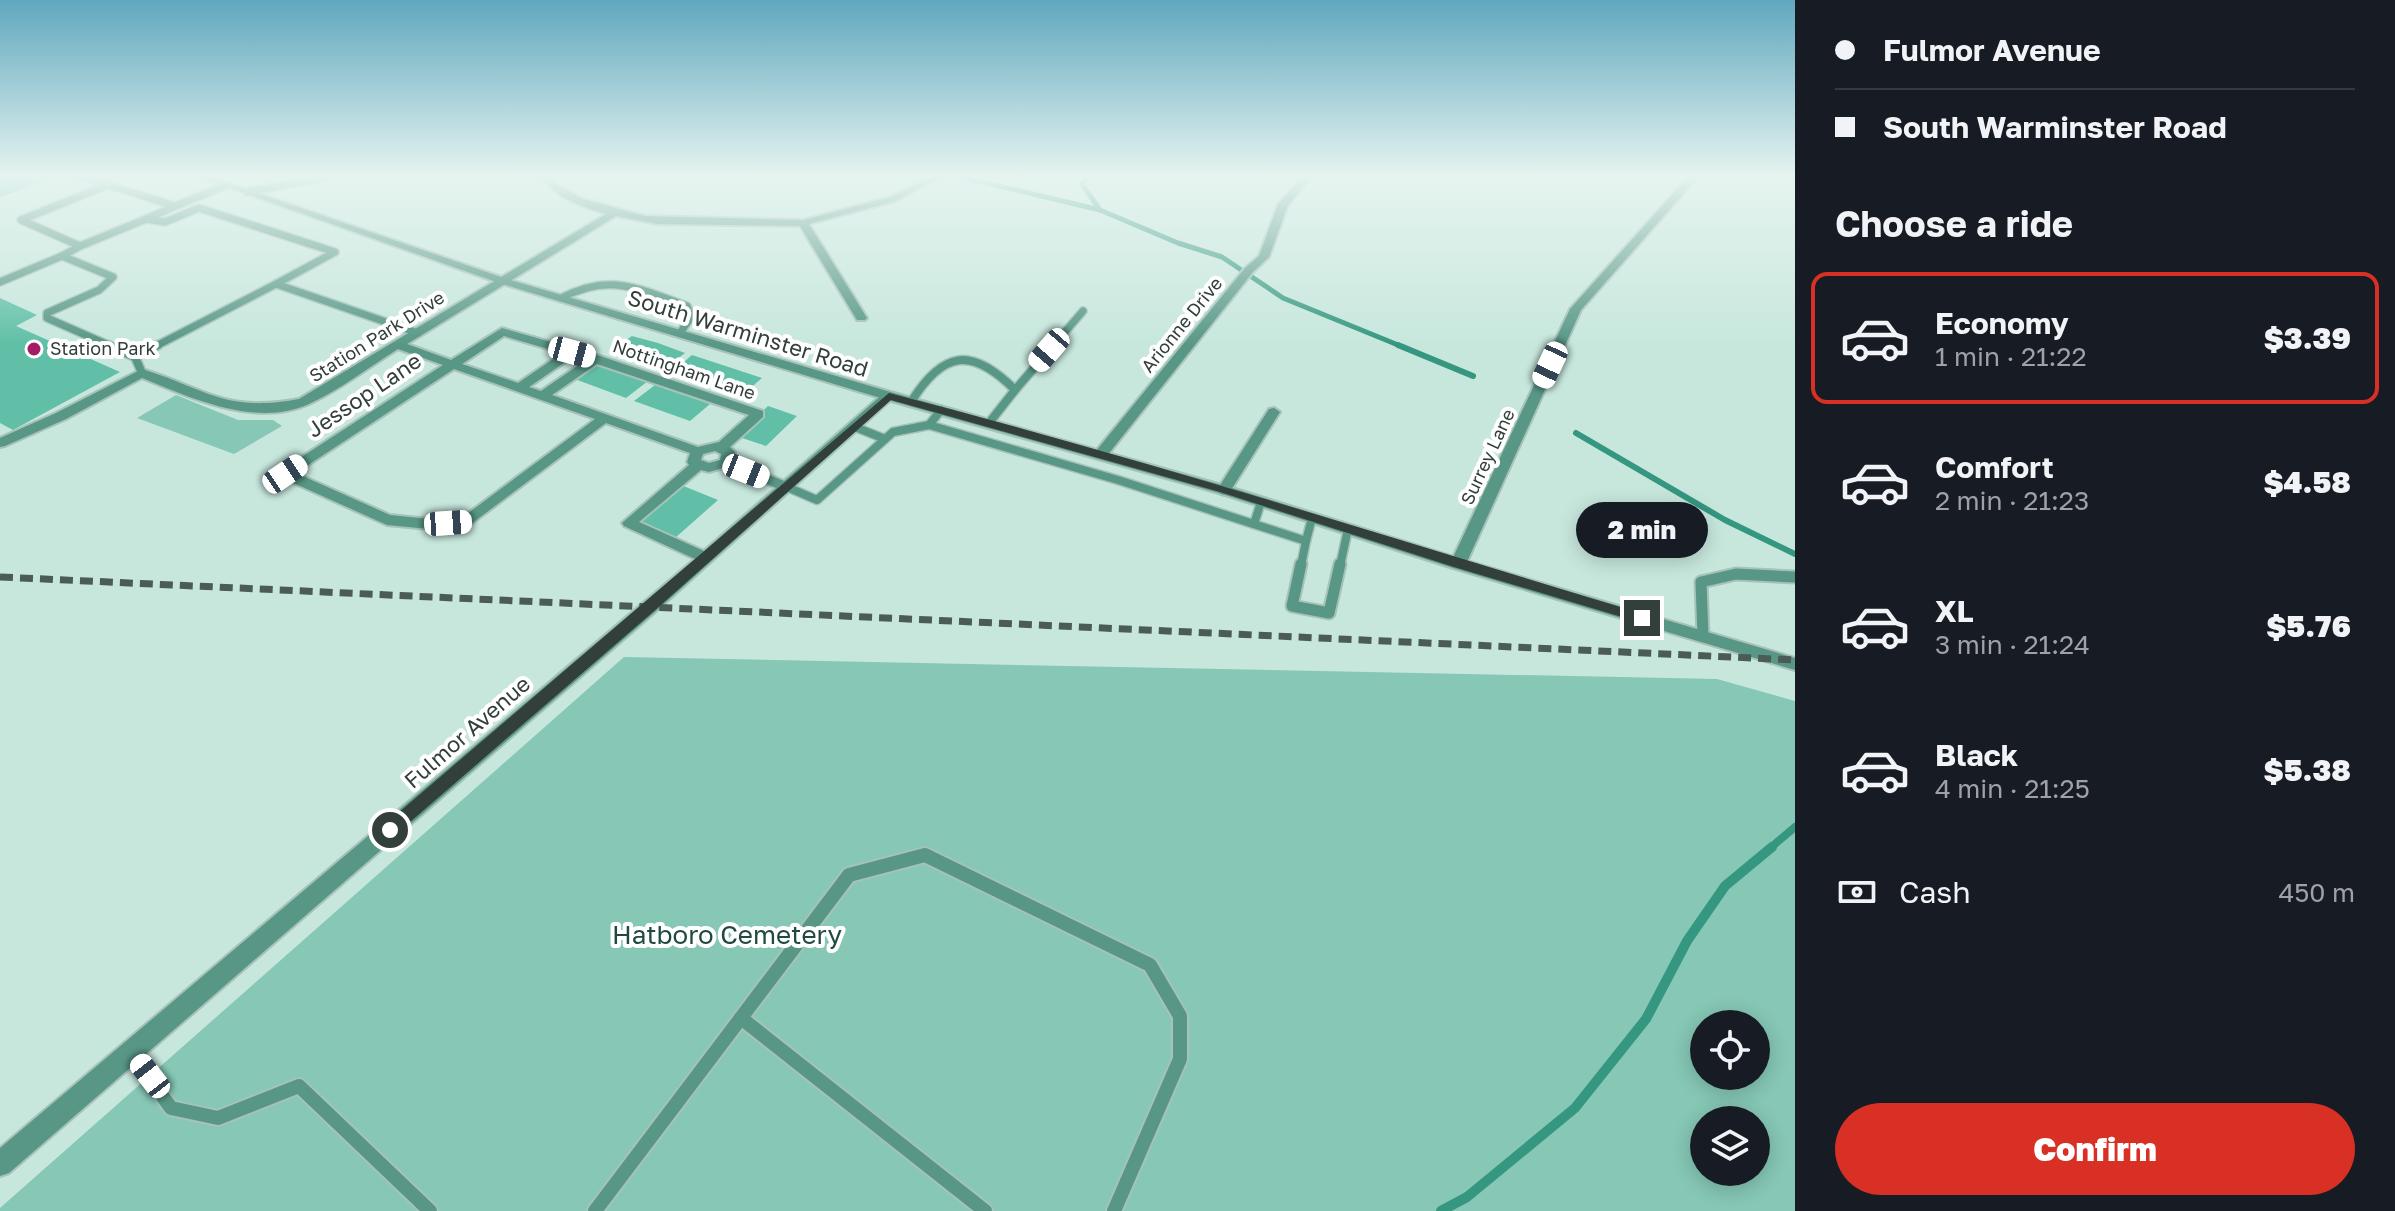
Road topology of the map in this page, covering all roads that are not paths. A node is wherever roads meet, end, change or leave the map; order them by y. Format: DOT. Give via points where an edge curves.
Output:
graph roads {
  1 [pos="49,233"];
  2 [pos="113,233"];
  3 [pos="275,233"];
  4 [pos="364,233"];
  5 [pos="582,233"];
  6 [pos="809,233"];
  7 [pos="1273,233"];
  8 [pos="1644,233"];
  9 [pos="80,246"];
  10 [pos="62,256"];
  11 [pos="503,281"];
  12 [pos="0,282"];
  13 [pos="276,284"];
  14 [pos="561,298"];
  15 [pos="1083,311"];
  16 [pos="861,318"];
  17 [pos="418,333"];
  18 [pos="680,333"];
  19 [pos="398,345"];
  20 [pos="572,352"];
  21 [pos="135,357"];
  22 [pos="596,359"];
  23 [pos="451,363"];
  24 [pos="142,373"];
  25 [pos="519,388"];
  26 [pos="1015,390"];
  27 [pos="542,396"];
  28 [pos="889,396"];
  29 [pos="911,402"];
  30 [pos="941,410"];
  31 [pos="1274,412"];
  32 [pos="605,418"];
  33 [pos="989,423"];
  34 [pos="929,425"];
  35 [pos="855,427"];
  36 [pos="885,439"];
  37 [pos="0,443"];
  38 [pos="722,447"];
  39 [pos="1078,447"];
  40 [pos="1101,454"];
  41 [pos="697,458"];
  42 [pos="726,462"];
  43 [pos="1129,462"];
  44 [pos="1069,466"];
  45 [pos="1118,480"];
  46 [pos="787,487"];
  47 [pos="1224,490"];
  48 [pos="1261,502"];
  49 [pos="1312,518"];
  50 [pos="1254,524"];
  51 [pos="1348,529"];
  52 [pos="1306,541"];
  53 [pos="706,558"];
  54 [pos="1458,564"];
  55 [pos="1795,577"];
  56 [pos="1703,636"];
  57 [pos="1795,664"];
  58 [pos="741,1018"];
  59 [pos="131,1052"];
  60 [pos="0,1164"];
  61 [pos="430,1211"];
  62 [pos="595,1211"];
  63 [pos="985,1211"];
  64 [pos="1114,1211"];
  1 -- 9 [label="lane"];
  2 -- 9 [label="lane"];
  3 -- 13 [label="lane" via="335,252"];
  4 -- 11 [label="street, South Warminster Road"];
  5 -- 11 [label="street, Station Park Drive"];
  6 -- 16 [label="street"];
  7 -- 40 [label="street, Arionne Drive" via="1264,257"];
  8 -- 54 [label="street, Surrey Lane" via="1576,309"];
  9 -- 10 [label="lane"];
  10 -- 12 [label="lane"];
  10 -- 21 [label="lane" via="113,277 99,290 47,313 47,318"];
  11 -- 14 [label="street, South Warminster Road"];
  11 -- 17 [label="street, Station Park Drive"];
  13 -- 17 [label="lane"];
  13 -- 21 [label="lane"];
  14 -- 18 [label="street, South Warminster Road"];
  14 -- 18 [label="lane" via="586,285 634,288 687,306 691,317"];
  15 -- 26 [label="lane"];
  17 -- 19 [label="street, Station Park Drive"];
  18 -- 28 [label="street, South Warminster Road"];
  19 -- 23 [label="street"];
  19 -- 24 [label="street, Station Park Drive" via="316,397 286,406 224,407"];
  20 -- 22 [label="street"];
  20 -- 23 [label="street" via="502,332"];
  20 -- 25 [label="street"];
  21 -- 24 [label="lane"];
  22 -- 27 [label="street"];
  22 -- 38 [label="street, Nottingham Lane" via="758,414"];
  23 -- 25 [label="street"];
  23 -- 32 [label="street, Jessop Lane" via="285,474 387,520 467,522"];
  24 -- 37 [label="street"];
  25 -- 27 [label="street"];
  26 -- 29 [label="lane" via="982,364 955,361 943,363 928,376"];
  26 -- 33 [label="lane"];
  27 -- 32 [label="street"];
  28 -- 29 [label="street, South Warminster Road"];
  28 -- 35 [label="street, Fulmor Avenue"];
  29 -- 30 [label="street, South Warminster Road"];
  30 -- 33 [label="street, South Warminster Road"];
  30 -- 34 [label="lane"];
  31 -- 47 [label="street"];
  32 -- 41 [label="street"];
  33 -- 39 [label="street, South Warminster Road"];
  34 -- 36 [label="lane" via="893,432"];
  34 -- 44 [label="lane"];
  35 -- 36 [label="lane"];
  35 -- 46 [label="street, Fulmor Avenue"];
  36 -- 46 [label="lane" via="817,500"];
  38 -- 41 [label="street" via="706,447"];
  38 -- 42 [label="street" via="729,455"];
  39 -- 40 [label="street, South Warminster Road"];
  39 -- 44 [label="lane"];
  40 -- 43 [label="street, South Warminster Road"];
  41 -- 42 [label="street" via="709,468"];
  41 -- 53 [label="street" via="629,523"];
  42 -- 46 [label="street"];
  43 -- 45 [label="lane"];
  43 -- 47 [label="street, South Warminster Road"];
  44 -- 45 [label="lane"];
  45 -- 50 [label="lane"];
  46 -- 53 [label="street, Fulmor Avenue"];
  47 -- 48 [label="street, South Warminster Road"];
  48 -- 49 [label="street, South Warminster Road"];
  48 -- 50 [label="lane"];
  49 -- 51 [label="street, South Warminster Road"];
  49 -- 52 [label="lane"];
  50 -- 52 [label="lane"];
  51 -- 52 [label="lane" via="1329,613 1292,606"];
  51 -- 54 [label="street, South Warminster Road"];
  53 -- 59 [label="street, Fulmor Avenue"];
  54 -- 56 [label="street, South Warminster Road"];
  55 -- 56 [label="lane" via="1723,574 1701,582"];
  56 -- 57 [label="street, South Warminster Road"];
  58 -- 62 [label="lane"];
  58 -- 63 [label="lane"];
  58 -- 64 [label="lane" via="849,875 925,855 1150,965 1180,1016 1180,1059"];
  59 -- 60 [label="street, Fulmor Avenue"];
  59 -- 61 [label="lane" via="171,1108 218,1118 299,1086"];
}
